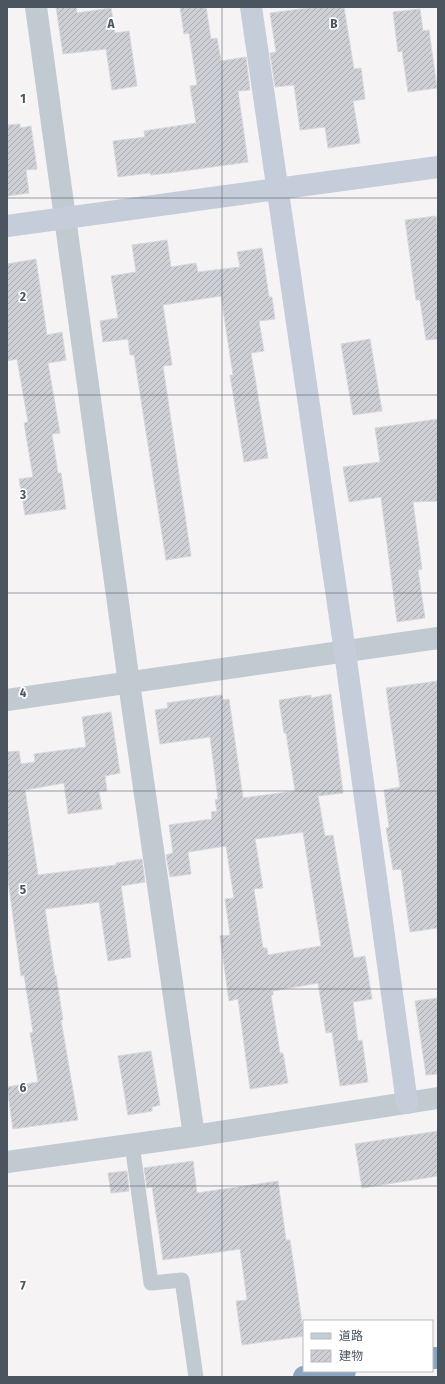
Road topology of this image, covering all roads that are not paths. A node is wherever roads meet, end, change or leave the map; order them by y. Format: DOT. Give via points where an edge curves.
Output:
graph roads {
  1 [pos="36,7"];
  2 [pos="251,7"];
  3 [pos="438,167"];
  4 [pos="277,190"];
  5 [pos="66,218"];
  6 [pos="7,226"];
  7 [pos="438,638"];
  8 [pos="345,652"];
  9 [pos="129,683"];
  10 [pos="7,700"];
  11 [pos="438,1098"];
  12 [pos="407,1103"];
  13 [pos="194,1136"];
  14 [pos="132,1144"];
  15 [pos="7,1162"];
  16 [pos="338,1372"];
  17 [pos="196,1377"];
  18 [pos="304,1377"];
  1 -- 5 [label="street"];
  2 -- 4 [label="street"];
  3 -- 4 [label="street"];
  4 -- 5 [label="street"];
  4 -- 8 [label="street"];
  5 -- 6 [label="street"];
  5 -- 9 [label="street"];
  7 -- 8 [label="street"];
  8 -- 9 [label="street"];
  8 -- 12 [label="street"];
  9 -- 10 [label="street"];
  9 -- 13 [label="street"];
  11 -- 12 [label="street"];
  12 -- 13 [label="street"];
  13 -- 14 [label="street"];
  14 -- 15 [label="street"];
  14 -- 17 [label="lane" via="151,1283 182,1280"];
  16 -- 18 [label="highway"];
}
